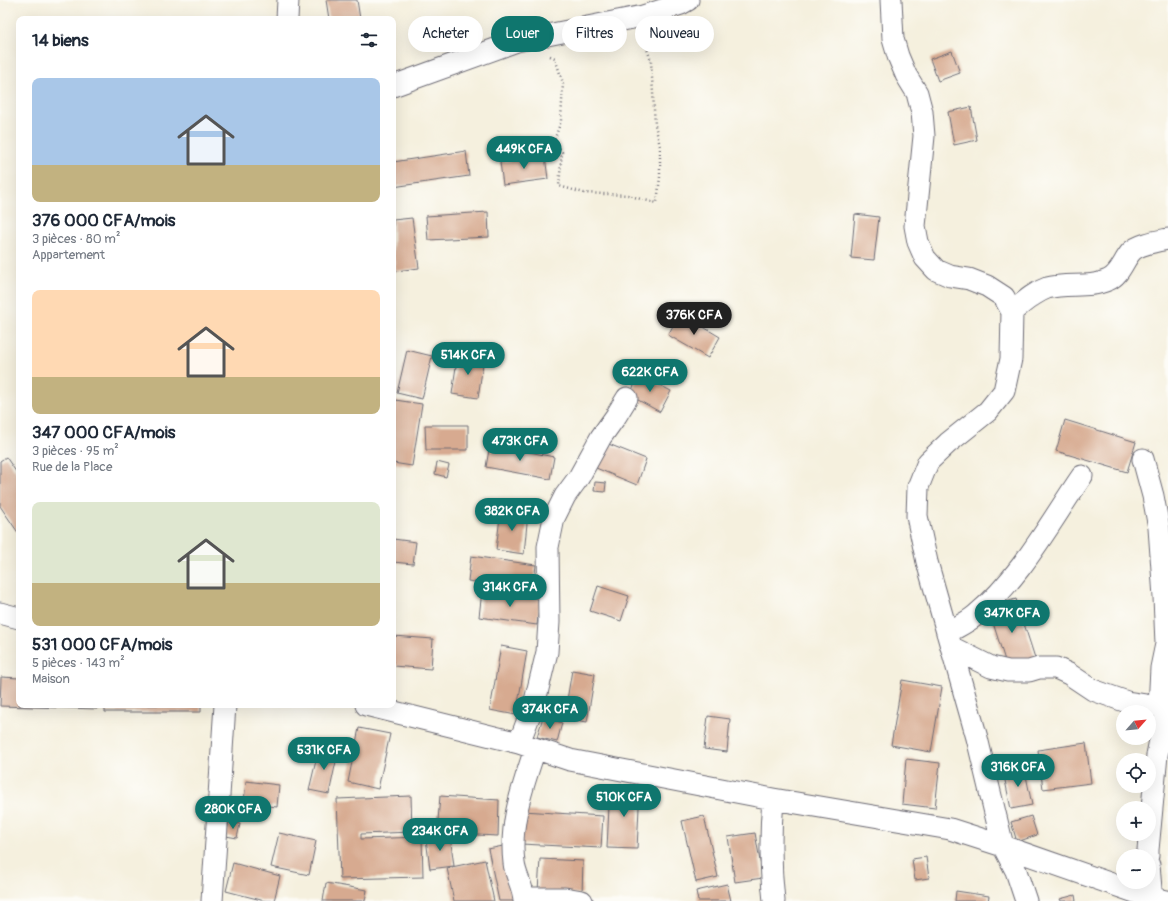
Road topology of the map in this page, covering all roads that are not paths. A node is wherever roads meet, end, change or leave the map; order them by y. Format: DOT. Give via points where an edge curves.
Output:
graph roads {
  1 [pos="288,0"];
  2 [pos="688,0"];
  3 [pos="891,0"];
  4 [pos="287,16"];
  5 [pos="396,85"];
  6 [pos="1168,239"];
  7 [pos="1012,312"];
  8 [pos="627,398"];
  9 [pos="1142,459"];
  10 [pos="1082,476"];
  11 [pos="0,613"];
  12 [pos="16,617"];
  13 [pos="949,640"];
  14 [pos="225,708"];
  15 [pos="378,708"];
  16 [pos="1163,717"];
  17 [pos="527,746"];
  18 [pos="773,799"];
  19 [pos="1003,846"];
  20 [pos="1148,849"];
  21 [pos="1154,889"];
  22 [pos="524,900"];
  23 [pos="1157,900"];
  24 [pos="212,901"];
  25 [pos="582,901"];
  26 [pos="774,901"];
  27 [pos="1026,901"];
  1 -- 4 [label="street"];
  2 -- 5 [label="street" via="643,16 517,41"];
  3 -- 7 [label="street" via="893,39 906,75 917,93 922,112 924,136 915,226 918,242 925,258 936,270 987,286 1004,297"];
  6 -- 7 [label="street" via="1145,244 1132,251 1109,280 1096,284 1048,288 1033,294"];
  7 -- 13 [label="street" via="1011,359 1004,391 988,411 928,462 918,487 917,516"];
  8 -- 17 [label="street" via="565,496 554,518 548,547 550,622 547,652"];
  9 -- 16 [label="street" via="1159,528 1164,589 1166,644 1161,668"];
  10 -- 13 [label="street" via="1032,554 1000,593"];
  11 -- 12 [label="street"];
  13 -- 16 [label="street" via="991,667 1008,671 1056,668 1093,690"];
  13 -- 19 [label="street" via="977,738"];
  14 -- 24 [label="street"];
  15 -- 17 [label="street"];
  16 -- 20 [label="street"];
  17 -- 18 [label="street" via="570,760"];
  17 -- 22 [label="street" via="522,789 514,822 514,864"];
  18 -- 19 [label="street" via="950,829"];
  18 -- 26 [label="street" via="770,840"];
  19 -- 23 [label="street"];
  19 -- 27 [label="street" via="1016,871"];
  21 -- 23 [label="street"];
  22 -- 25 [label="street" via="564,898"];
}
